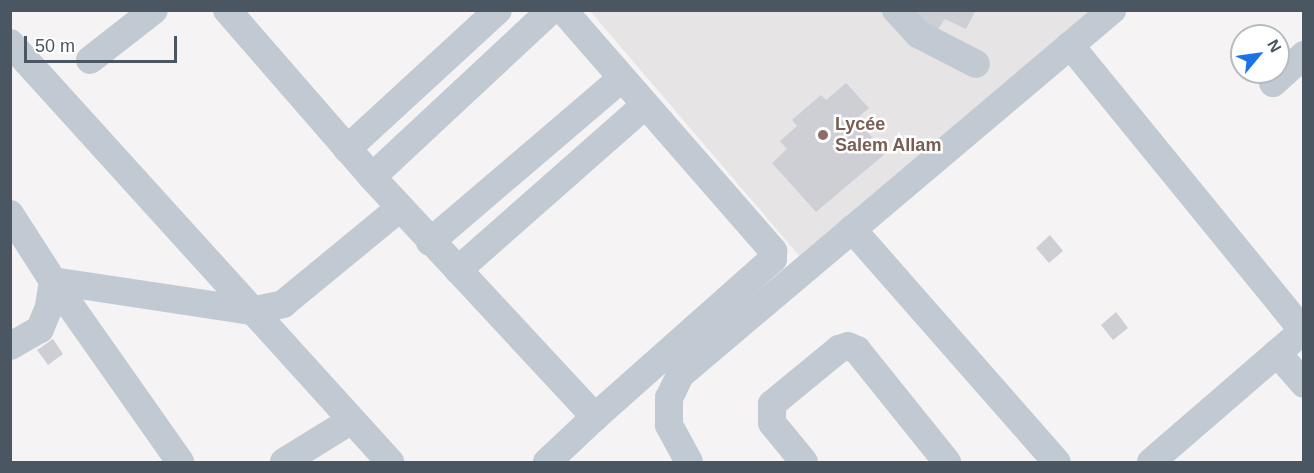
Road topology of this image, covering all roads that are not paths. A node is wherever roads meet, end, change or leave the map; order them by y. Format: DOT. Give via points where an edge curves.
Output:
graph roads {
  1 [pos="154,10"];
  2 [pos="227,10"];
  3 [pos="498,10"];
  4 [pos="551,10"];
  5 [pos="563,10"];
  6 [pos="897,10"];
  7 [pos="1112,10"];
  8 [pos="10,43"];
  9 [pos="1070,45"];
  10 [pos="1304,55"];
  11 [pos="90,60"];
  12 [pos="976,63"];
  13 [pos="1290,68"];
  14 [pos="621,79"];
  15 [pos="644,106"];
  16 [pos="347,149"];
  17 [pos="372,177"];
  18 [pos="400,208"];
  19 [pos="10,214"];
  20 [pos="852,229"];
  21 [pos="430,242"];
  22 [pos="458,270"];
  23 [pos="53,281"];
  24 [pos="251,311"];
  25 [pos="1303,331"];
  26 [pos="10,346"];
  27 [pos="1277,353"];
  28 [pos="1304,384"];
  29 [pos="595,417"];
  30 [pos="350,421"];
  31 [pos="180,462"];
  32 [pos="284,462"];
  33 [pos="390,462"];
  34 [pos="547,462"];
  35 [pos="689,462"];
  36 [pos="804,462"];
  37 [pos="948,462"];
  38 [pos="1057,462"];
  39 [pos="1151,462"];
  1 -- 11 [label="street"];
  2 -- 16 [label="street"];
  3 -- 16 [label="street"];
  4 -- 17 [label="street"];
  5 -- 14 [label="street"];
  6 -- 12 [label="street" via="918,34"];
  7 -- 9 [label="street"];
  8 -- 24 [label="street"];
  9 -- 20 [label="street"];
  9 -- 25 [label="street"];
  10 -- 13 [label="street"];
  14 -- 15 [label="street"];
  14 -- 21 [label="street"];
  15 -- 22 [label="street"];
  15 -- 29 [label="street" via="772,251 772,259"];
  16 -- 17 [label="street"];
  17 -- 18 [label="street"];
  18 -- 21 [label="street"];
  18 -- 24 [label="street" via="283,304"];
  19 -- 23 [label="street"];
  20 -- 35 [label="street" via="680,375 669,398 669,425 673,439"];
  20 -- 38 [label="street"];
  21 -- 22 [label="street"];
  22 -- 29 [label="street"];
  23 -- 24 [label="street"];
  23 -- 26 [label="street" via="40,329"];
  23 -- 31 [label="street"];
  24 -- 30 [label="street"];
  25 -- 27 [label="street"];
  27 -- 28 [label="street"];
  27 -- 39 [label="street"];
  29 -- 34 [label="street"];
  30 -- 32 [label="street"];
  30 -- 33 [label="street"];
  36 -- 37 [label="street" via="772,423 772,404 839,349 848,346 857,350"];
}
